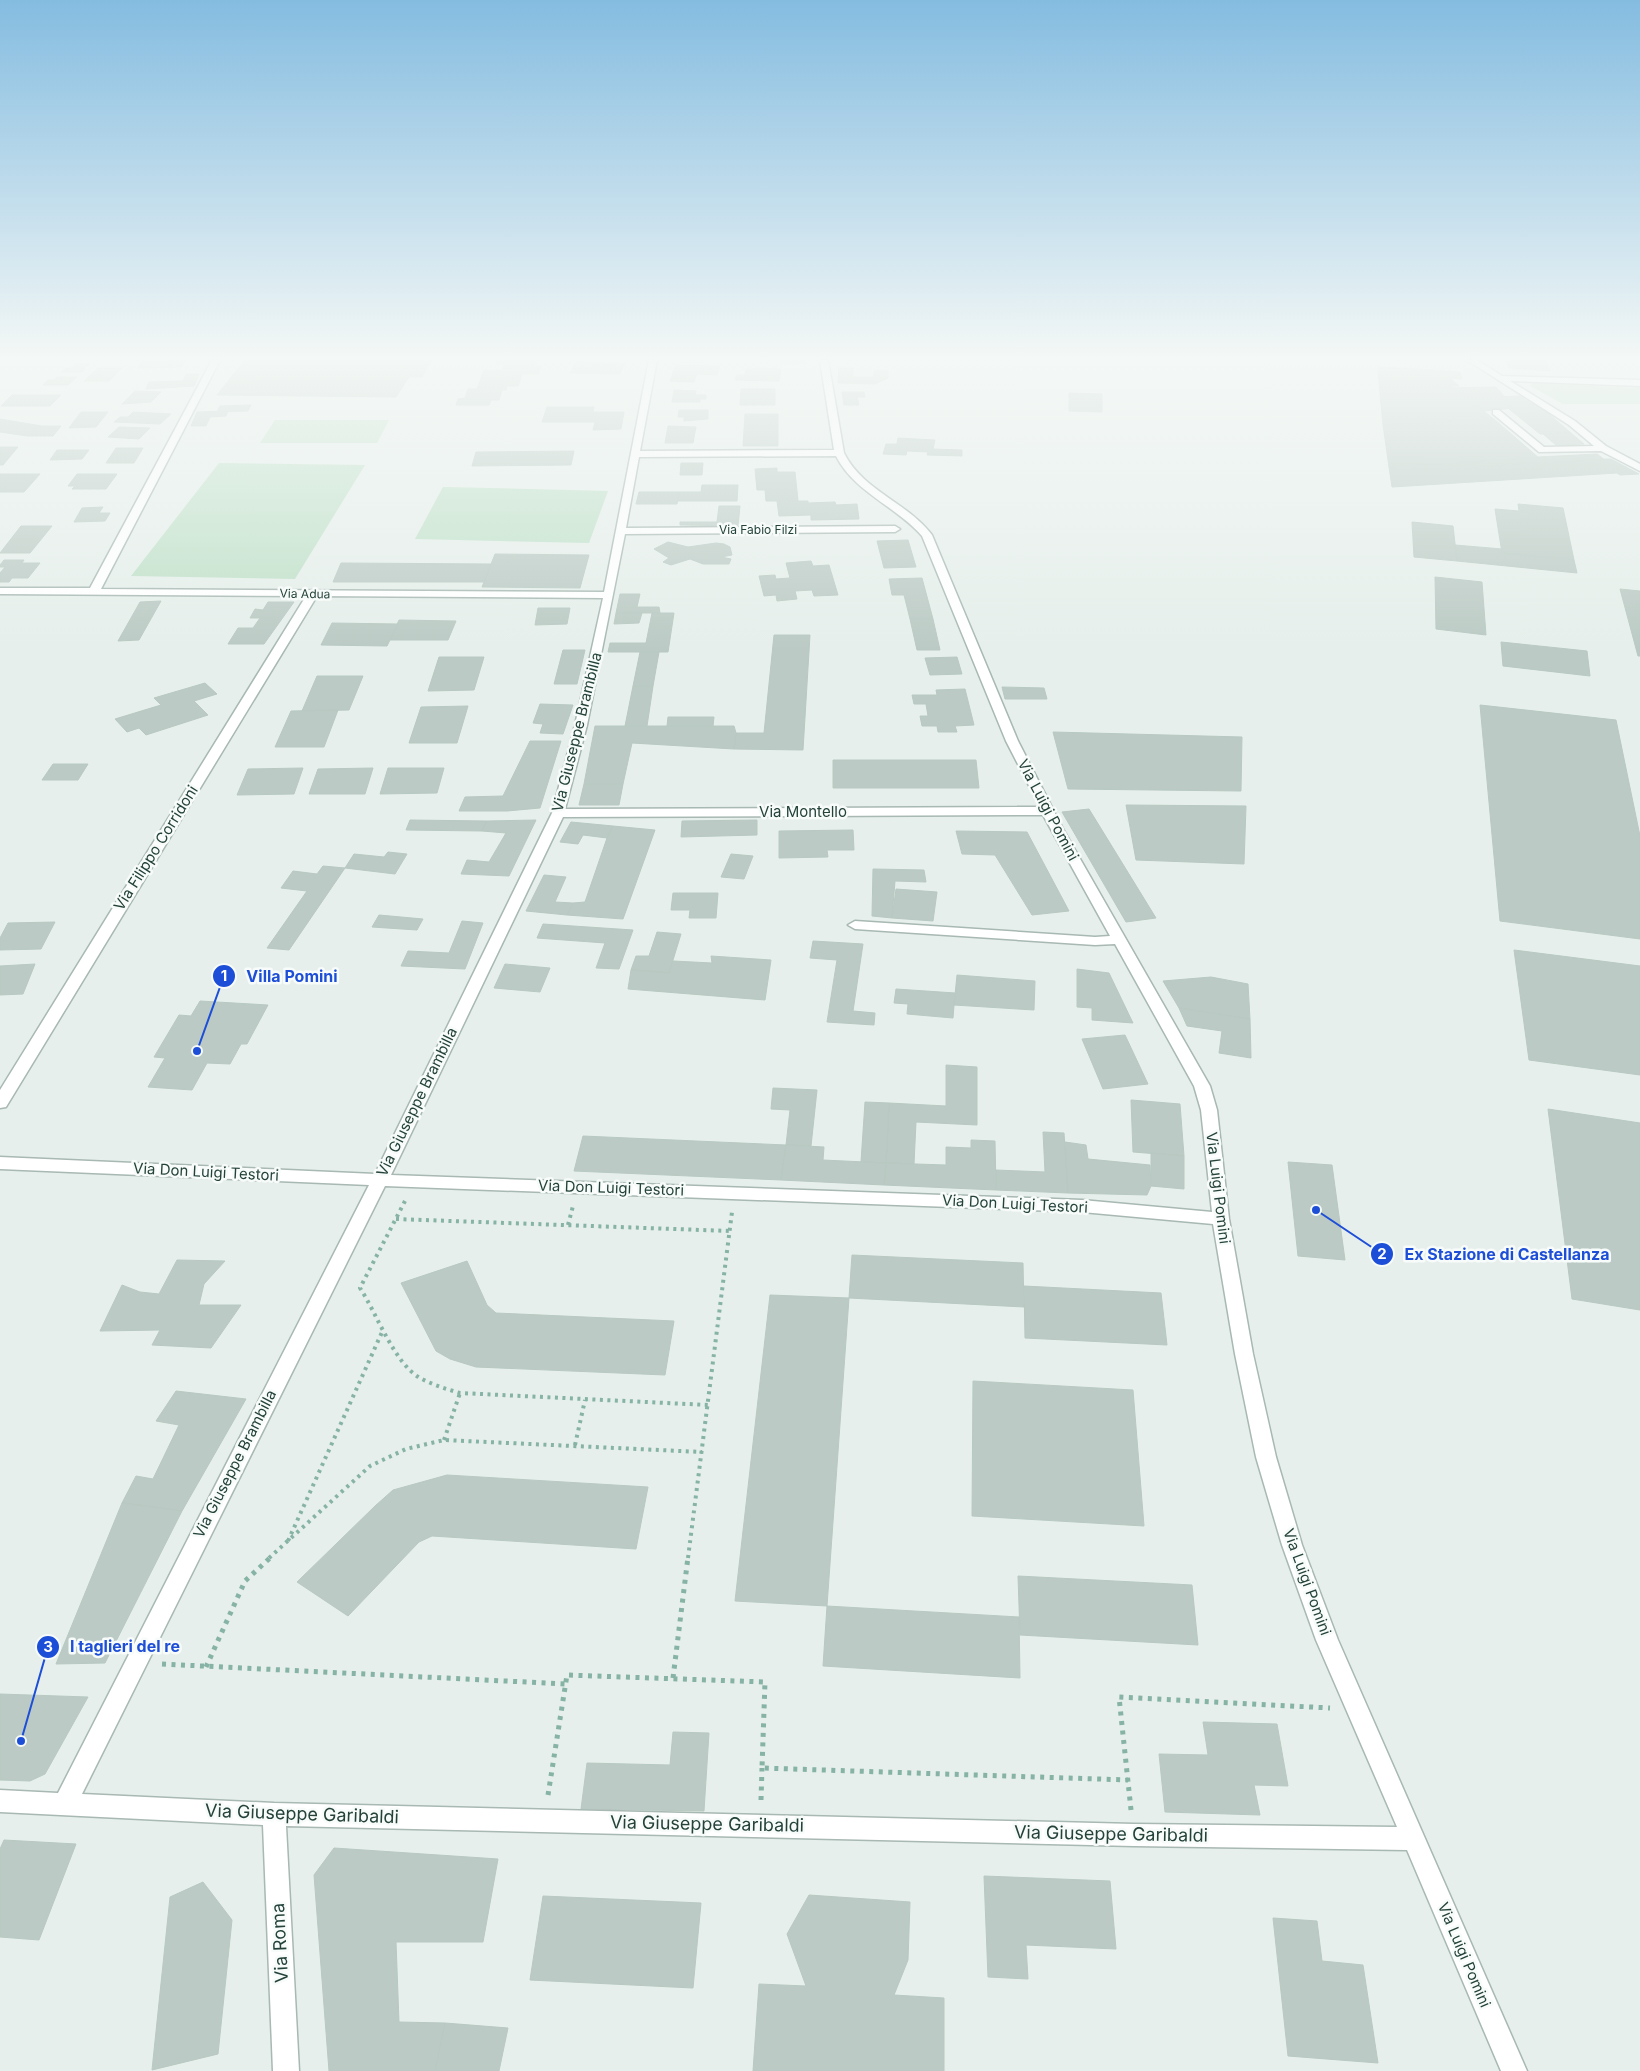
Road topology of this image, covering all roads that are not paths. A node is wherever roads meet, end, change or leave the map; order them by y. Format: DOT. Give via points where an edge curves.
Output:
graph roads {
  1 [pos="165,457"];
  2 [pos="634,457"];
  3 [pos="841,457"];
  4 [pos="1619,457"];
  5 [pos="1640,468"];
  6 [pos="895,529"];
  7 [pos="620,531"];
  8 [pos="0,591"];
  9 [pos="94,591"];
  10 [pos="313,594"];
  11 [pos="609,595"];
  12 [pos="1048,811"];
  13 [pos="558,813"];
  14 [pos="856,925"];
  15 [pos="1120,939"];
  16 [pos="0,1103"];
  17 [pos="0,1162"];
  18 [pos="380,1180"];
  19 [pos="1221,1219"];
  20 [pos="0,1801"];
  21 [pos="65,1803"];
  22 [pos="274,1814"];
  23 [pos="1414,1839"];
  24 [pos="286,2071"];
  25 [pos="1514,2071"];
  1 -- 9 [label="street"];
  2 -- 7 [label="street, Via Giuseppe Brambilla"];
  3 -- 12 [label="street, Via Luigi Pomini" via="857,479 914,521 927,535 1007,732"];
  4 -- 5 [label="street"];
  6 -- 7 [label="street, Via Fabio Filzi"];
  7 -- 11 [label="street, Via Giuseppe Brambilla"];
  8 -- 9 [label="street, Via Adua"];
  9 -- 10 [label="street, Via Adua"];
  10 -- 11 [label="street, Via Adua"];
  10 -- 16 [label="street, Via Filippo Corridoni"];
  11 -- 13 [label="street, Via Giuseppe Brambilla"];
  12 -- 13 [label="street, Via Montello"];
  12 -- 15 [label="street, Via Luigi Pomini"];
  13 -- 18 [label="street, Via Giuseppe Brambilla"];
  14 -- 15 [label="street" via="1095,941"];
  15 -- 19 [label="street, Via Luigi Pomini" via="1204,1093 1209,1110"];
  17 -- 18 [label="street, Via Don Luigi Testori"];
  18 -- 19 [label="street, Via Don Luigi Testori" via="1082,1206"];
  18 -- 21 [label="street, Via Giuseppe Brambilla"];
  19 -- 23 [label="street, Via Luigi Pomini" via="1245,1362 1266,1457 1305,1582 1327,1640"];
  20 -- 21 [label="street, Via Giuseppe Garibaldi"];
  21 -- 22 [label="street, Via Giuseppe Garibaldi"];
  22 -- 23 [label="street, Via Giuseppe Garibaldi"];
  22 -- 24 [label="street, Via Roma"];
  23 -- 25 [label="street, Via Luigi Pomini"];
}
